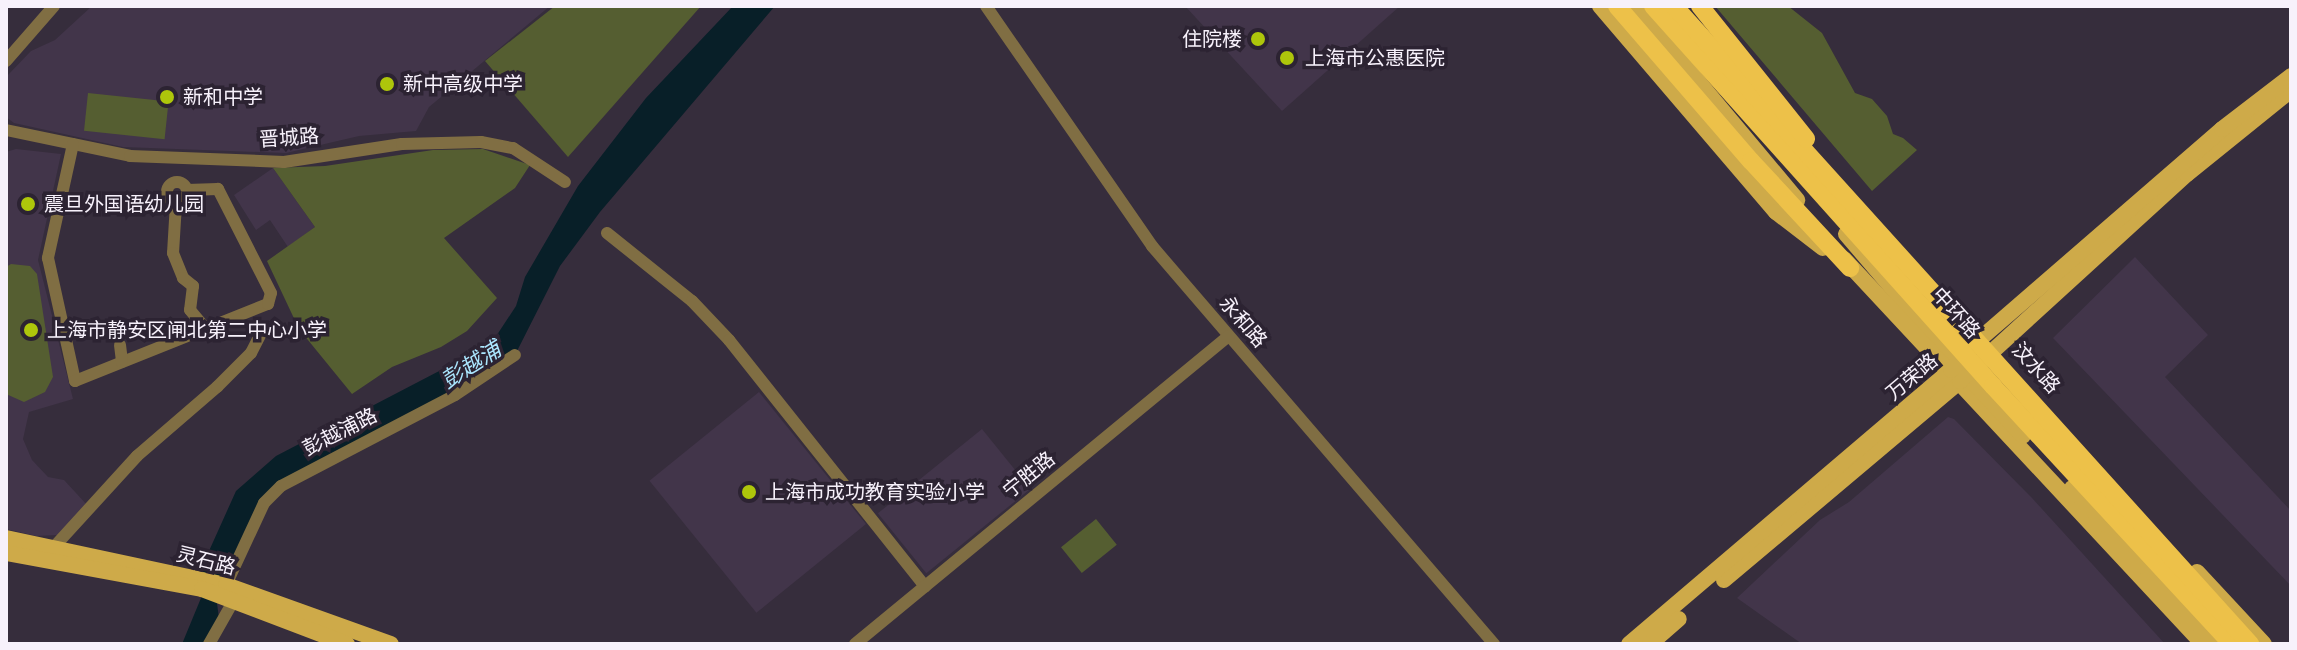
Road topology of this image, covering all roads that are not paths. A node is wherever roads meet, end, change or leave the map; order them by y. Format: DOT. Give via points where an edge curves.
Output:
graph roads {
  1 [pos="54,6"];
  2 [pos="986,6"];
  3 [pos="1600,6"];
  4 [pos="1617,6"];
  5 [pos="1635,6"];
  6 [pos="1654,6"];
  7 [pos="1671,6"];
  8 [pos="1689,6"];
  9 [pos="1700,6"];
  10 [pos="6,61"];
  11 [pos="2291,76"];
  12 [pos="2291,90"];
  13 [pos="1710,93"];
  14 [pos="6,130"];
  15 [pos="1712,137"];
  16 [pos="73,144"];
  17 [pos="168,157"];
  18 [pos="565,182"];
  19 [pos="171,184"];
  20 [pos="187,190"];
  21 [pos="176,203"];
  22 [pos="1859,213"];
  23 [pos="607,233"];
  24 [pos="1885,235"];
  25 [pos="1848,237"];
  26 [pos="1893,261"];
  27 [pos="1850,268"];
  28 [pos="1870,285"];
  29 [pos="206,329"];
  30 [pos="262,331"];
  31 [pos="1912,332"];
  32 [pos="1229,336"];
  33 [pos="120,345"];
  34 [pos="1942,345"];
  35 [pos="1982,349"];
  36 [pos="515,355"];
  37 [pos="122,362"];
  38 [pos="1959,372"];
  39 [pos="6,538"];
  40 [pos="54,547"];
  41 [pos="6,553"];
  42 [pos="189,582"];
  43 [pos="925,586"];
  44 [pos="229,592"];
  45 [pos="209,644"];
  46 [pos="347,644"];
  47 [pos="391,644"];
  48 [pos="855,644"];
  49 [pos="1494,644"];
  50 [pos="1629,644"];
  51 [pos="1650,644"];
  52 [pos="2203,644"];
  53 [pos="2217,644"];
  54 [pos="2232,644"];
  55 [pos="2250,644"];
  56 [pos="2264,644"];
  1 -- 10 [label="street"];
  2 -- 32 [label="street, 永和路" via="1139,230"];
  3 -- 15 [label="main road"];
  4 -- 27 [label="highway"];
  5 -- 13 [label="main road"];
  6 -- 25 [label="main road"];
  6 -- 54 [label="highway, 中环路" via="1982,375"];
  7 -- 22 [label="highway, 中环路"];
  7 -- 26 [label="main road"];
  8 -- 24 [label="main road, 汶水路"];
  9 -- 22 [label="highway"];
  11 -- 35 [label="main road, 万荣路" via="2222,129"];
  12 -- 35 [label="main road, 万荣路"];
  13 -- 15 [label="main road"];
  13 -- 27 [label="main road"];
  14 -- 16 [label="street, 晋城路"];
  15 -- 27 [label="main road" via="1776,212"];
  16 -- 17 [label="street, 晋城路" via="130,156"];
  16 -- 37 [label="street" via="60,226 48,258 75,381"];
  17 -- 18 [label="street, 晋城路" via="284,162 402,144 481,142 513,148"];
  17 -- 19 [label="street"];
  19 -- 20 [label="street" via="176,181"];
  19 -- 21 [label="street" via="167,196"];
  20 -- 21 [label="street"];
  20 -- 29 [label="street" via="218,189 271,293 268,304"];
  21 -- 29 [label="street" via="173,253 183,278 193,286 190,310"];
  22 -- 55 [label="highway, 中环路"];
  23 -- 43 [label="street" via="692,301 729,340"];
  24 -- 26 [label="main road"];
  24 -- 35 [label="main road, 汶水路"];
  25 -- 28 [label="main road"];
  25 -- 34 [label="main road"];
  26 -- 35 [label="main road"];
  27 -- 28 [label="main road"];
  28 -- 31 [label="main road"];
  29 -- 37 [label="street"];
  30 -- 40 [label="street" via="251,353 137,456"];
  31 -- 34 [label="main road"];
  31 -- 38 [label="main road"];
  32 -- 43 [label="street, 宁胜路"];
  32 -- 49 [label="street, 永和路"];
  33 -- 37 [label="street"];
  34 -- 38 [label="main road"];
  35 -- 38 [label="main road, 万荣路"];
  35 -- 55 [label="main road"];
  35 -- 56 [label="main road, 汶水路"];
  36 -- 44 [label="street, 彭越浦路" via="455,395 281,486 264,503"];
  38 -- 50 [label="main road, 万荣路"];
  38 -- 51 [label="main road, 万荣路"];
  38 -- 52 [label="main road" via="1982,408"];
  38 -- 53 [label="main road"];
  39 -- 40 [label="main road, 灵石路"];
  40 -- 42 [label="main road, 灵石路"];
  41 -- 42 [label="main road, 灵石路"];
  42 -- 44 [label="main road, 灵石路"];
  43 -- 48 [label="street, 宁胜路"];
  44 -- 45 [label="street, 彭越浦路"];
  44 -- 46 [label="main road, 灵石路"];
  44 -- 47 [label="main road, 灵石路"];
}
